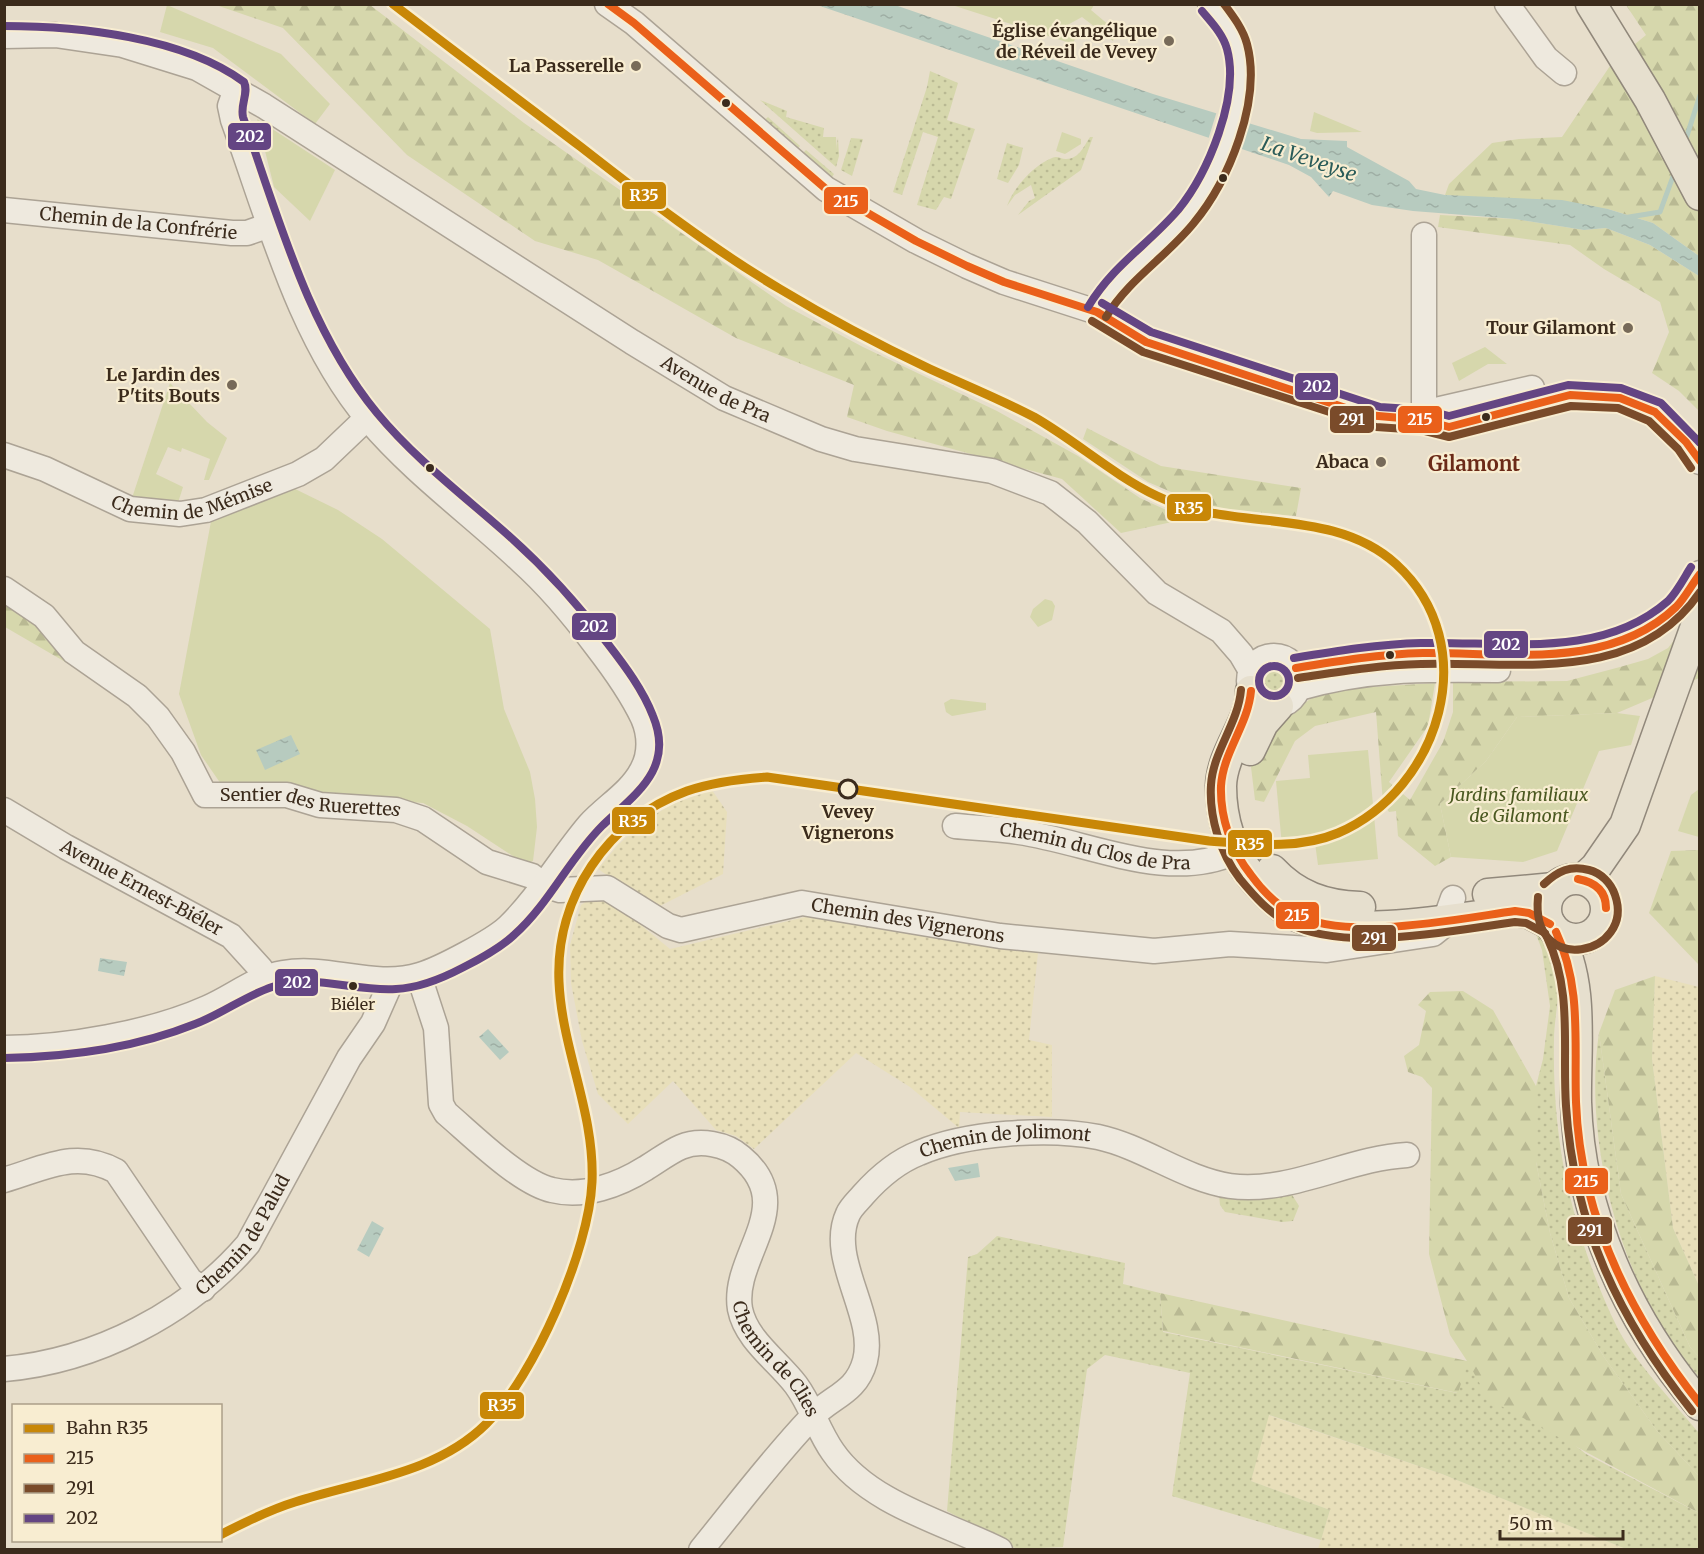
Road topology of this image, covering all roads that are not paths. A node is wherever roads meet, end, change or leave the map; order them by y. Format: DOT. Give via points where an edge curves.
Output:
graph roads {
  1 [pos="607,4"];
  2 [pos="1210,4"];
  3 [pos="1507,4"];
  4 [pos="1591,4"];
  5 [pos="4,36"];
  6 [pos="1564,73"];
  7 [pos="236,89"];
  8 [pos="1700,195"];
  9 [pos="4,210"];
  10 [pos="270,225"];
  11 [pos="1424,235"];
  12 [pos="1097,312"];
  13 [pos="367,418"];
  14 [pos="1424,420"];
  15 [pos="1700,433"];
  16 [pos="4,456"];
  17 [pos="1700,462"];
  18 [pos="1700,573"];
  19 [pos="4,589"];
  20 [pos="1700,607"];
  21 [pos="1700,615"];
  22 [pos="1215,626"];
  23 [pos="1270,656"];
  24 [pos="1456,661"];
  25 [pos="1251,681"];
  26 [pos="1291,687"];
  27 [pos="4,810"];
  28 [pos="1625,825"];
  29 [pos="955,826"];
  30 [pos="1235,852"];
  31 [pos="1584,879"];
  32 [pos="544,885"];
  33 [pos="1554,888"];
  34 [pos="1606,903"];
  35 [pos="1449,908"];
  36 [pos="1553,928"];
  37 [pos="1597,932"];
  38 [pos="419,976"];
  39 [pos="262,978"];
  40 [pos="392,980"];
  41 [pos="4,1048"];
  42 [pos="1577,1072"];
  43 [pos="1407,1155"];
  44 [pos="4,1180"];
  45 [pos="203,1289"];
  46 [pos="4,1369"];
  47 [pos="1700,1404"];
  48 [pos="812,1416"];
  49 [pos="702,1550"];
  50 [pos="1000,1550"];
  1 -- 12 [label="street" via="826,189 916,241 975,269"];
  2 -- 12 [label="street" via="1236,47 1240,80 1226,140 1193,209 1123,273"];
  3 -- 6 [label="street" via="1546,58"];
  4 -- 8 [label="main road" via="1650,100"];
  5 -- 7 [label="street, Avenue de Pra" via="55,35 123,45 197,68"];
  7 -- 10 [label="street" via="230,106 233,120"];
  7 -- 22 [label="street, Avenue de Pra" via="724,398 821,440 992,471 1050,493 1086,522 1157,593"];
  9 -- 10 [label="street, Chemin de la Confrérie" via="232,233"];
  10 -- 13 [label="street" via="311,324 346,389"];
  11 -- 14 [label="street"];
  12 -- 14 [label="street" via="1146,342 1221,369 1378,417"];
  13 -- 16 [label="street, Chemin de Mémise" via="324,459 298,474 206,510 180,514 130,509 45,469"];
  13 -- 32 [label="street" via="563,602 643,718 649,741 644,768 631,786 590,824"];
  14 -- 15 [label="street" via="1447,407 1586,379 1642,389 1681,412"];
  14 -- 17 [label="street" via="1449,427 1536,402 1570,395 1604,395 1634,401 1655,412"];
  18 -- 24 [label="street" via="1676,608 1660,621 1614,643 1557,654"];
  19 -- 32 [label="street, Sentier des Ruerettes" via="44,616 74,652 137,696 158,717 183,752 205,795 287,795 320,805 396,810 423,819 487,862 532,876"];
  20 -- 24 [label="street" via="1665,636 1616,659 1559,669"];
  21 -- 28 [label="main road"];
  22 -- 23 [label="street, Avenue de Pra" via="1233,632"];
  22 -- 25 [label="street, Avenue de Pra" via="1236,647"];
  23 -- 25 [label="street" via="1256,663"];
  23 -- 26 [label="street, Avenue de Pra" via="1284,658"];
  24 -- 26 [label="street" via="1354,657"];
  25 -- 26 [label="street" via="1260,702"];
  25 -- 30 [label="main road" via="1249,707 1226,759 1221,785 1225,821"];
  26 -- 35 [label="main road" via="1263,723 1243,777 1246,825 1263,860 1287,885 1323,902"];
  27 -- 39 [label="street, Avenue Ernest-Biéler" via="66,848 231,936 261,969"];
  28 -- 31 [label="main road"];
  28 -- 34 [label="main road" via="1625,841 1608,886"];
  29 -- 30 [label="street, Chemin du Clos de Pra" via="1020,832 1176,864 1202,863"];
  30 -- 35 [label="main road" via="1269,895 1301,918 1319,923 1365,927"];
  31 -- 33 [label="main road" via="1568,880"];
  31 -- 34 [label="main road" via="1600,890"];
  32 -- 35 [label="street, Chemin des Vignerons" via="560,890 608,888 668,926 681,930 802,903 1000,936 1154,951 1230,944 1327,950 1433,934 1443,926"];
  32 -- 38 [label="street" via="505,930"];
  33 -- 35 [label="main road"];
  33 -- 36 [label="main road" via="1546,905"];
  34 -- 37 [label="main road" via="1605,921"];
  35 -- 36 [label="main road" via="1521,911 1539,917"];
  36 -- 37 [label="main road" via="1576,940"];
  36 -- 42 [label="main road" via="1571,964"];
  37 -- 42 [label="main road" via="1590,951"];
  38 -- 40 [label="street"];
  38 -- 48 [label="street, Chemin de Clies" via="436,1028 441,1104 446,1113 532,1183 562,1193 586,1192 626,1179 695,1143 727,1148 751,1166 761,1184 765,1211 742,1283 742,1315 754,1338 798,1387"];
  39 -- 40 [label="street" via="307,972"];
  39 -- 41 [label="street" via="207,1008 166,1023 40,1048"];
  40 -- 45 [label="street, Chemin de Palud" via="373,1023 248,1244"];
  42 -- 47 [label="main road" via="1581,1154 1607,1251 1643,1326"];
  43 -- 48 [label="street, Chemin de Jolimont" via="1386,1156 1324,1175 1230,1186 1140,1150 1098,1137 1064,1133 972,1139 920,1152 879,1177 849,1210 841,1231 864,1328 865,1360 850,1390"];
  44 -- 45 [label="street, Chemin de Palud" via="73,1159 104,1164 116,1171 172,1256 190,1280"];
  45 -- 46 [label="street" via="143,1326 102,1344 44,1362"];
  48 -- 49 [label="street, Chemin de Jolimont"];
  48 -- 50 [label="street, Chemin de Clies" via="833,1453 855,1477 911,1512"];
}
